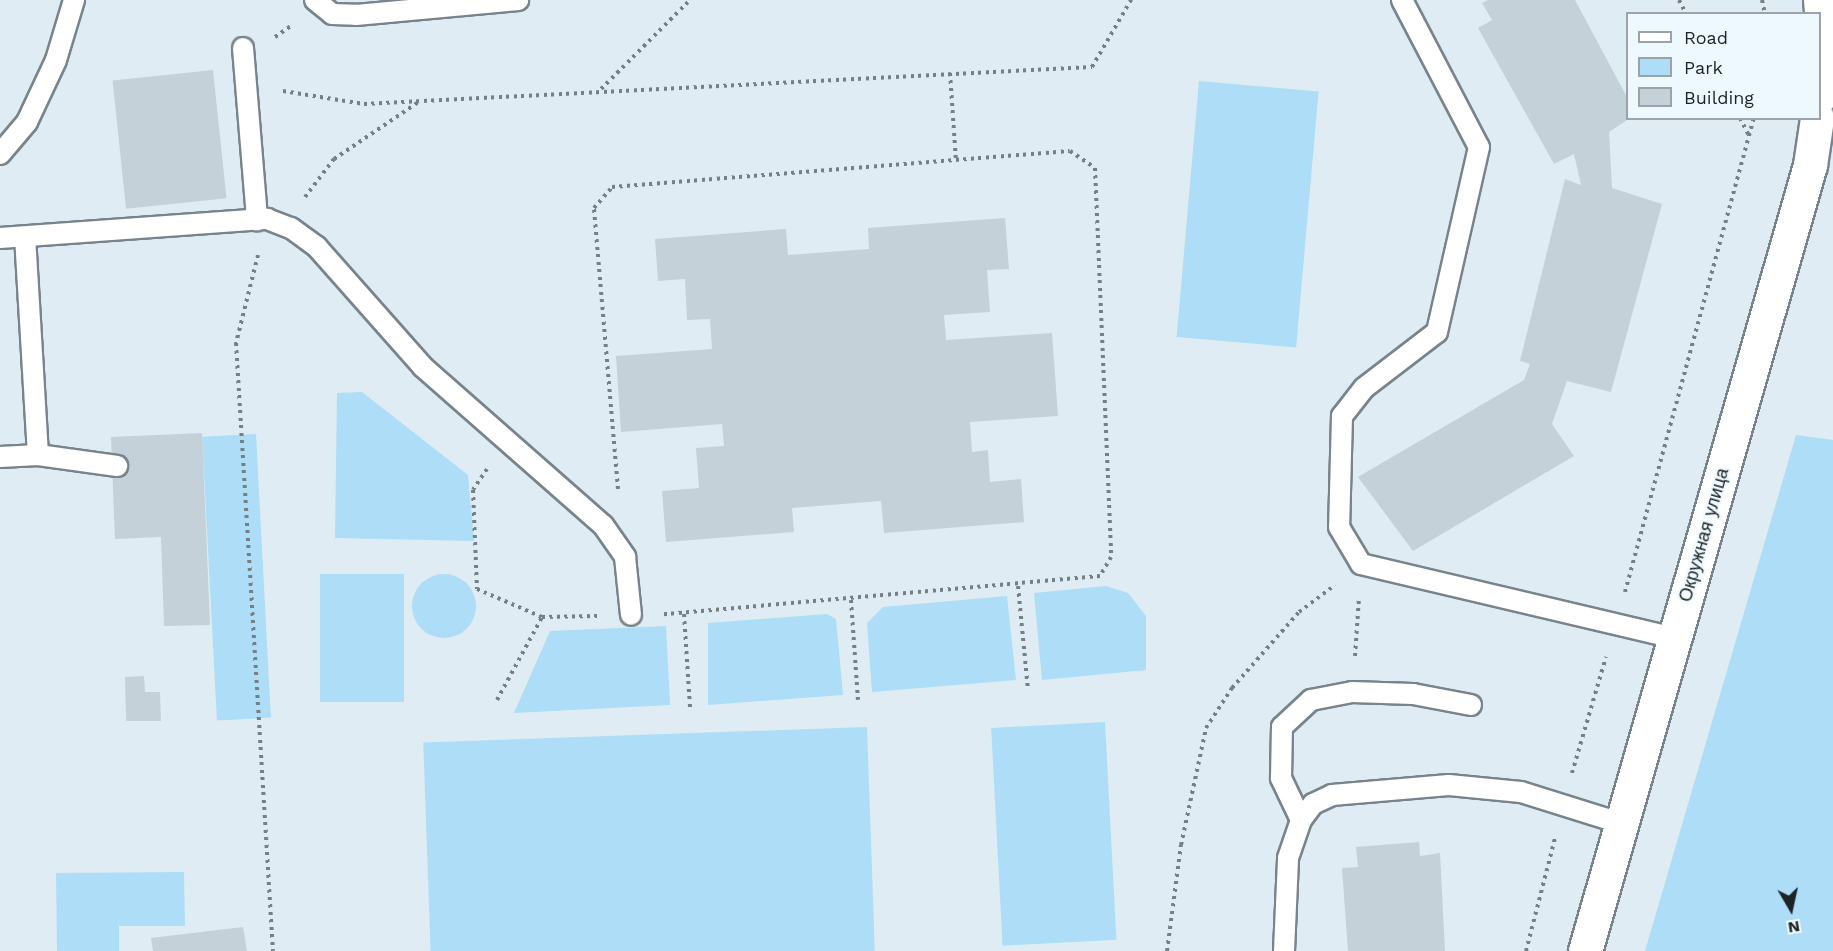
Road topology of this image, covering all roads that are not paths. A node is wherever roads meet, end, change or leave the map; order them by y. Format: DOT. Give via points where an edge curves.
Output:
graph roads {
  1 [pos="74,0"];
  2 [pos="315,0"];
  3 [pos="518,0"];
  4 [pos="1402,0"];
  5 [pos="1820,0"];
  6 [pos="243,48"];
  7 [pos="1821,84"];
  8 [pos="1816,120"];
  9 [pos="0,154"];
  10 [pos="267,221"];
  11 [pos="24,237"];
  12 [pos="0,238"];
  13 [pos="38,455"];
  14 [pos="0,457"];
  15 [pos="117,466"];
  16 [pos="631,615"];
  17 [pos="1675,638"];
  18 [pos="1471,705"];
  19 [pos="1301,820"];
  20 [pos="1623,824"];
  21 [pos="1284,951"];
  22 [pos="1585,951"];
  1 -- 9 [label="lane" via="56,60 32,112"];
  2 -- 3 [label="lane" via="332,14 356,15"];
  4 -- 17 [label="lane" via="1479,147 1437,332 1364,388 1341,416 1339,527 1361,564"];
  5 -- 7 [label="street" via="1825,57"];
  6 -- 10 [label="lane"];
  8 -- 17 [label="street, Окружная улица" via="1810,165"];
  10 -- 11 [label="lane"];
  10 -- 16 [label="lane" via="317,247 423,367 603,525 625,557"];
  11 -- 12 [label="lane"];
  11 -- 13 [label="lane"];
  13 -- 14 [label="lane"];
  13 -- 15 [label="lane"];
  17 -- 20 [label="street, Окружная улица"];
  18 -- 19 [label="lane" via="1413,694 1352,692 1311,700 1282,727 1281,778"];
  19 -- 20 [label="lane" via="1313,804 1332,795 1449,785 1521,792"];
  19 -- 21 [label="lane" via="1288,858"];
  20 -- 22 [label="street, Окружная улица"];
}
